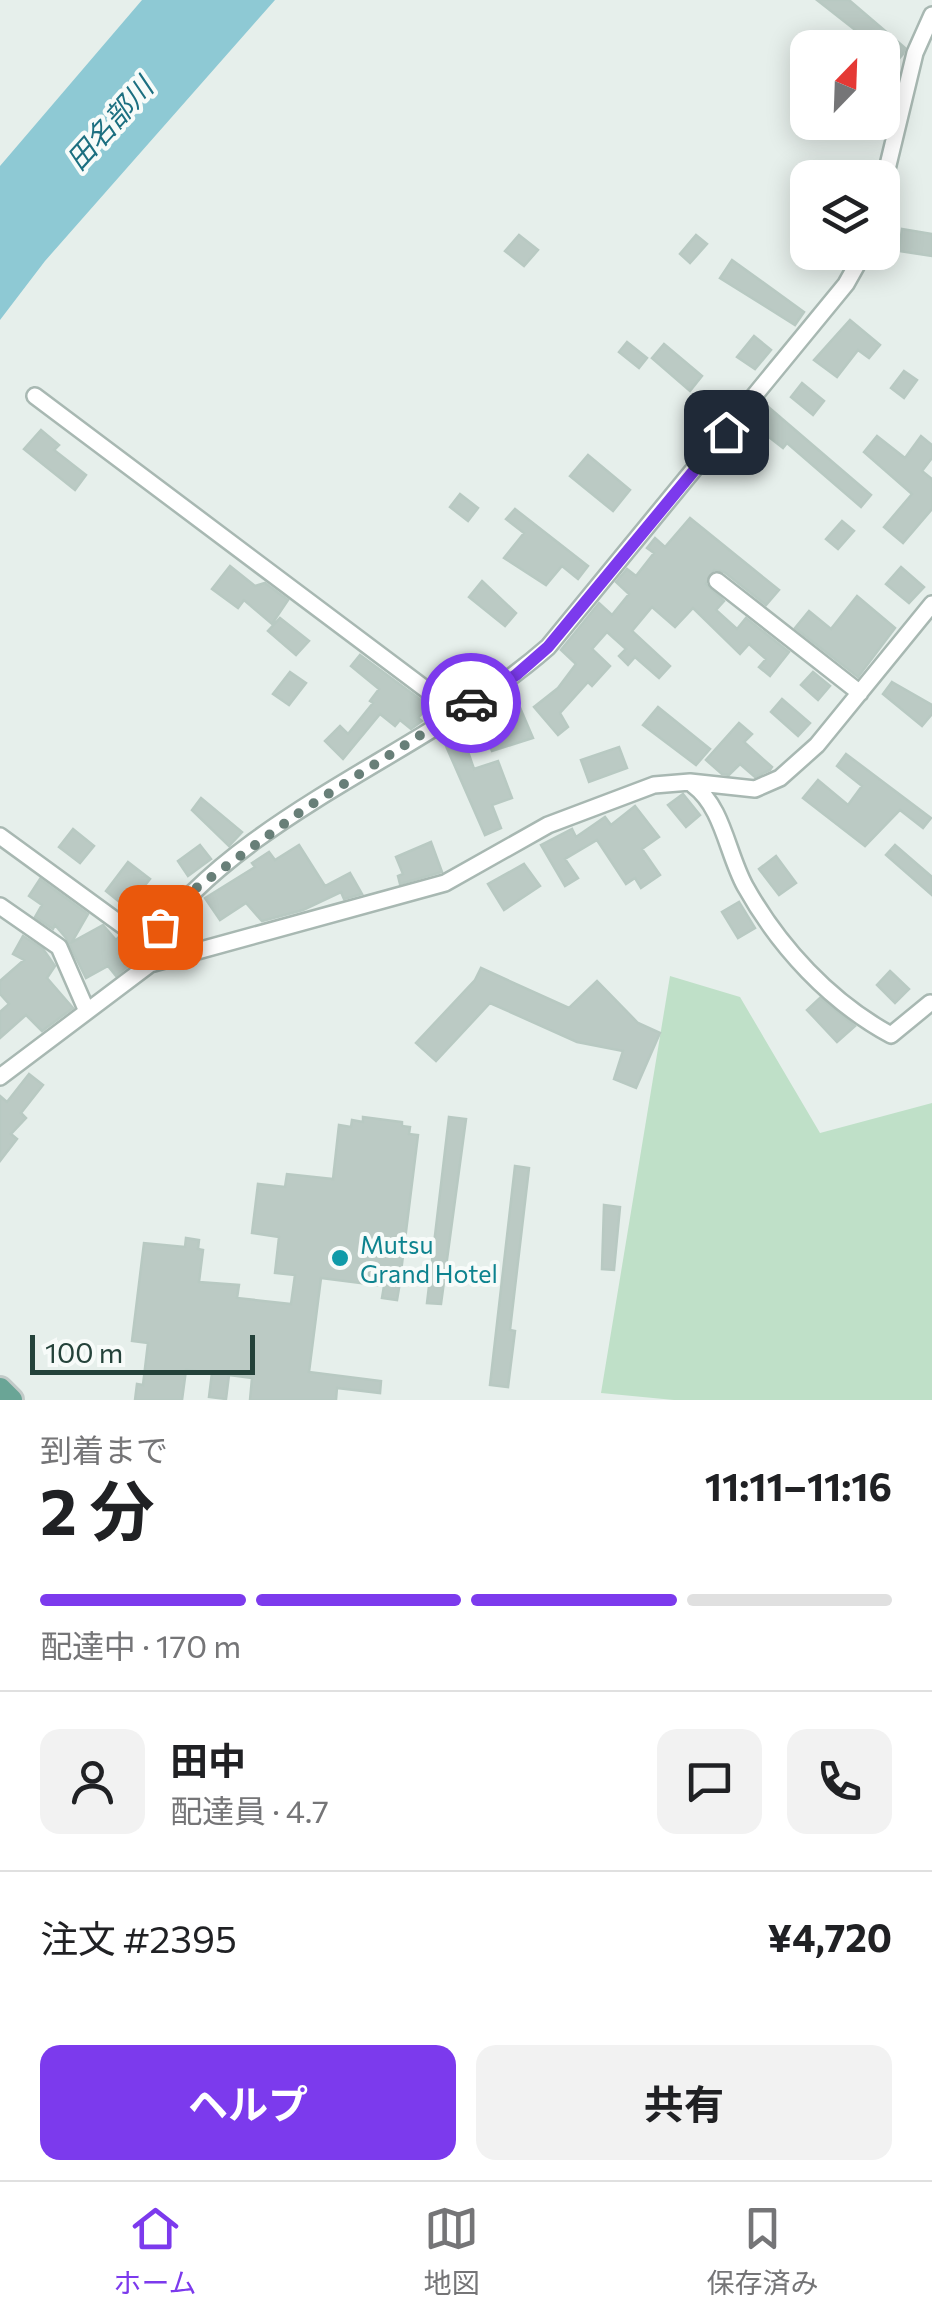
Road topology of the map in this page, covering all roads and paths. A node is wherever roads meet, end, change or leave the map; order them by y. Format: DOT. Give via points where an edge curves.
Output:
graph roads {
  1 [pos="932,15"];
  2 [pos="889,160"];
  3 [pos="854,270"];
  4 [pos="34,396"];
  5 [pos="717,581"];
  6 [pos="932,604"];
  7 [pos="860,693"];
  8 [pos="456,712"];
  9 [pos="690,782"];
  10 [pos="0,836"];
  11 [pos="0,906"];
  12 [pos="148,944"];
  13 [pos="150,964"];
  14 [pos="930,1002"];
  15 [pos="86,1008"];
  16 [pos="0,1077"];
  17 [pos="0,1389"];
  18 [pos="10,1400"];
  1 -- 2 [label="street" via="915,52"];
  3 -- 8 [label="street" via="548,647"];
  4 -- 8 [label="street"];
  5 -- 7 [label="street"];
  6 -- 7 [label="street"];
  7 -- 9 [label="street" via="780,778 756,789"];
  8 -- 12 [label="street" via="207,880 173,909"];
  9 -- 13 [label="street" via="601,801 445,883"];
  9 -- 14 [label="street" via="711,798 739,873 783,946 824,985 891,1035"];
  10 -- 12 [label="street"];
  11 -- 15 [label="street" via="59,947"];
  12 -- 13 [label="street"];
  13 -- 15 [label="street"];
  15 -- 16 [label="street"];
  17 -- 18 [label="main road"];
}
